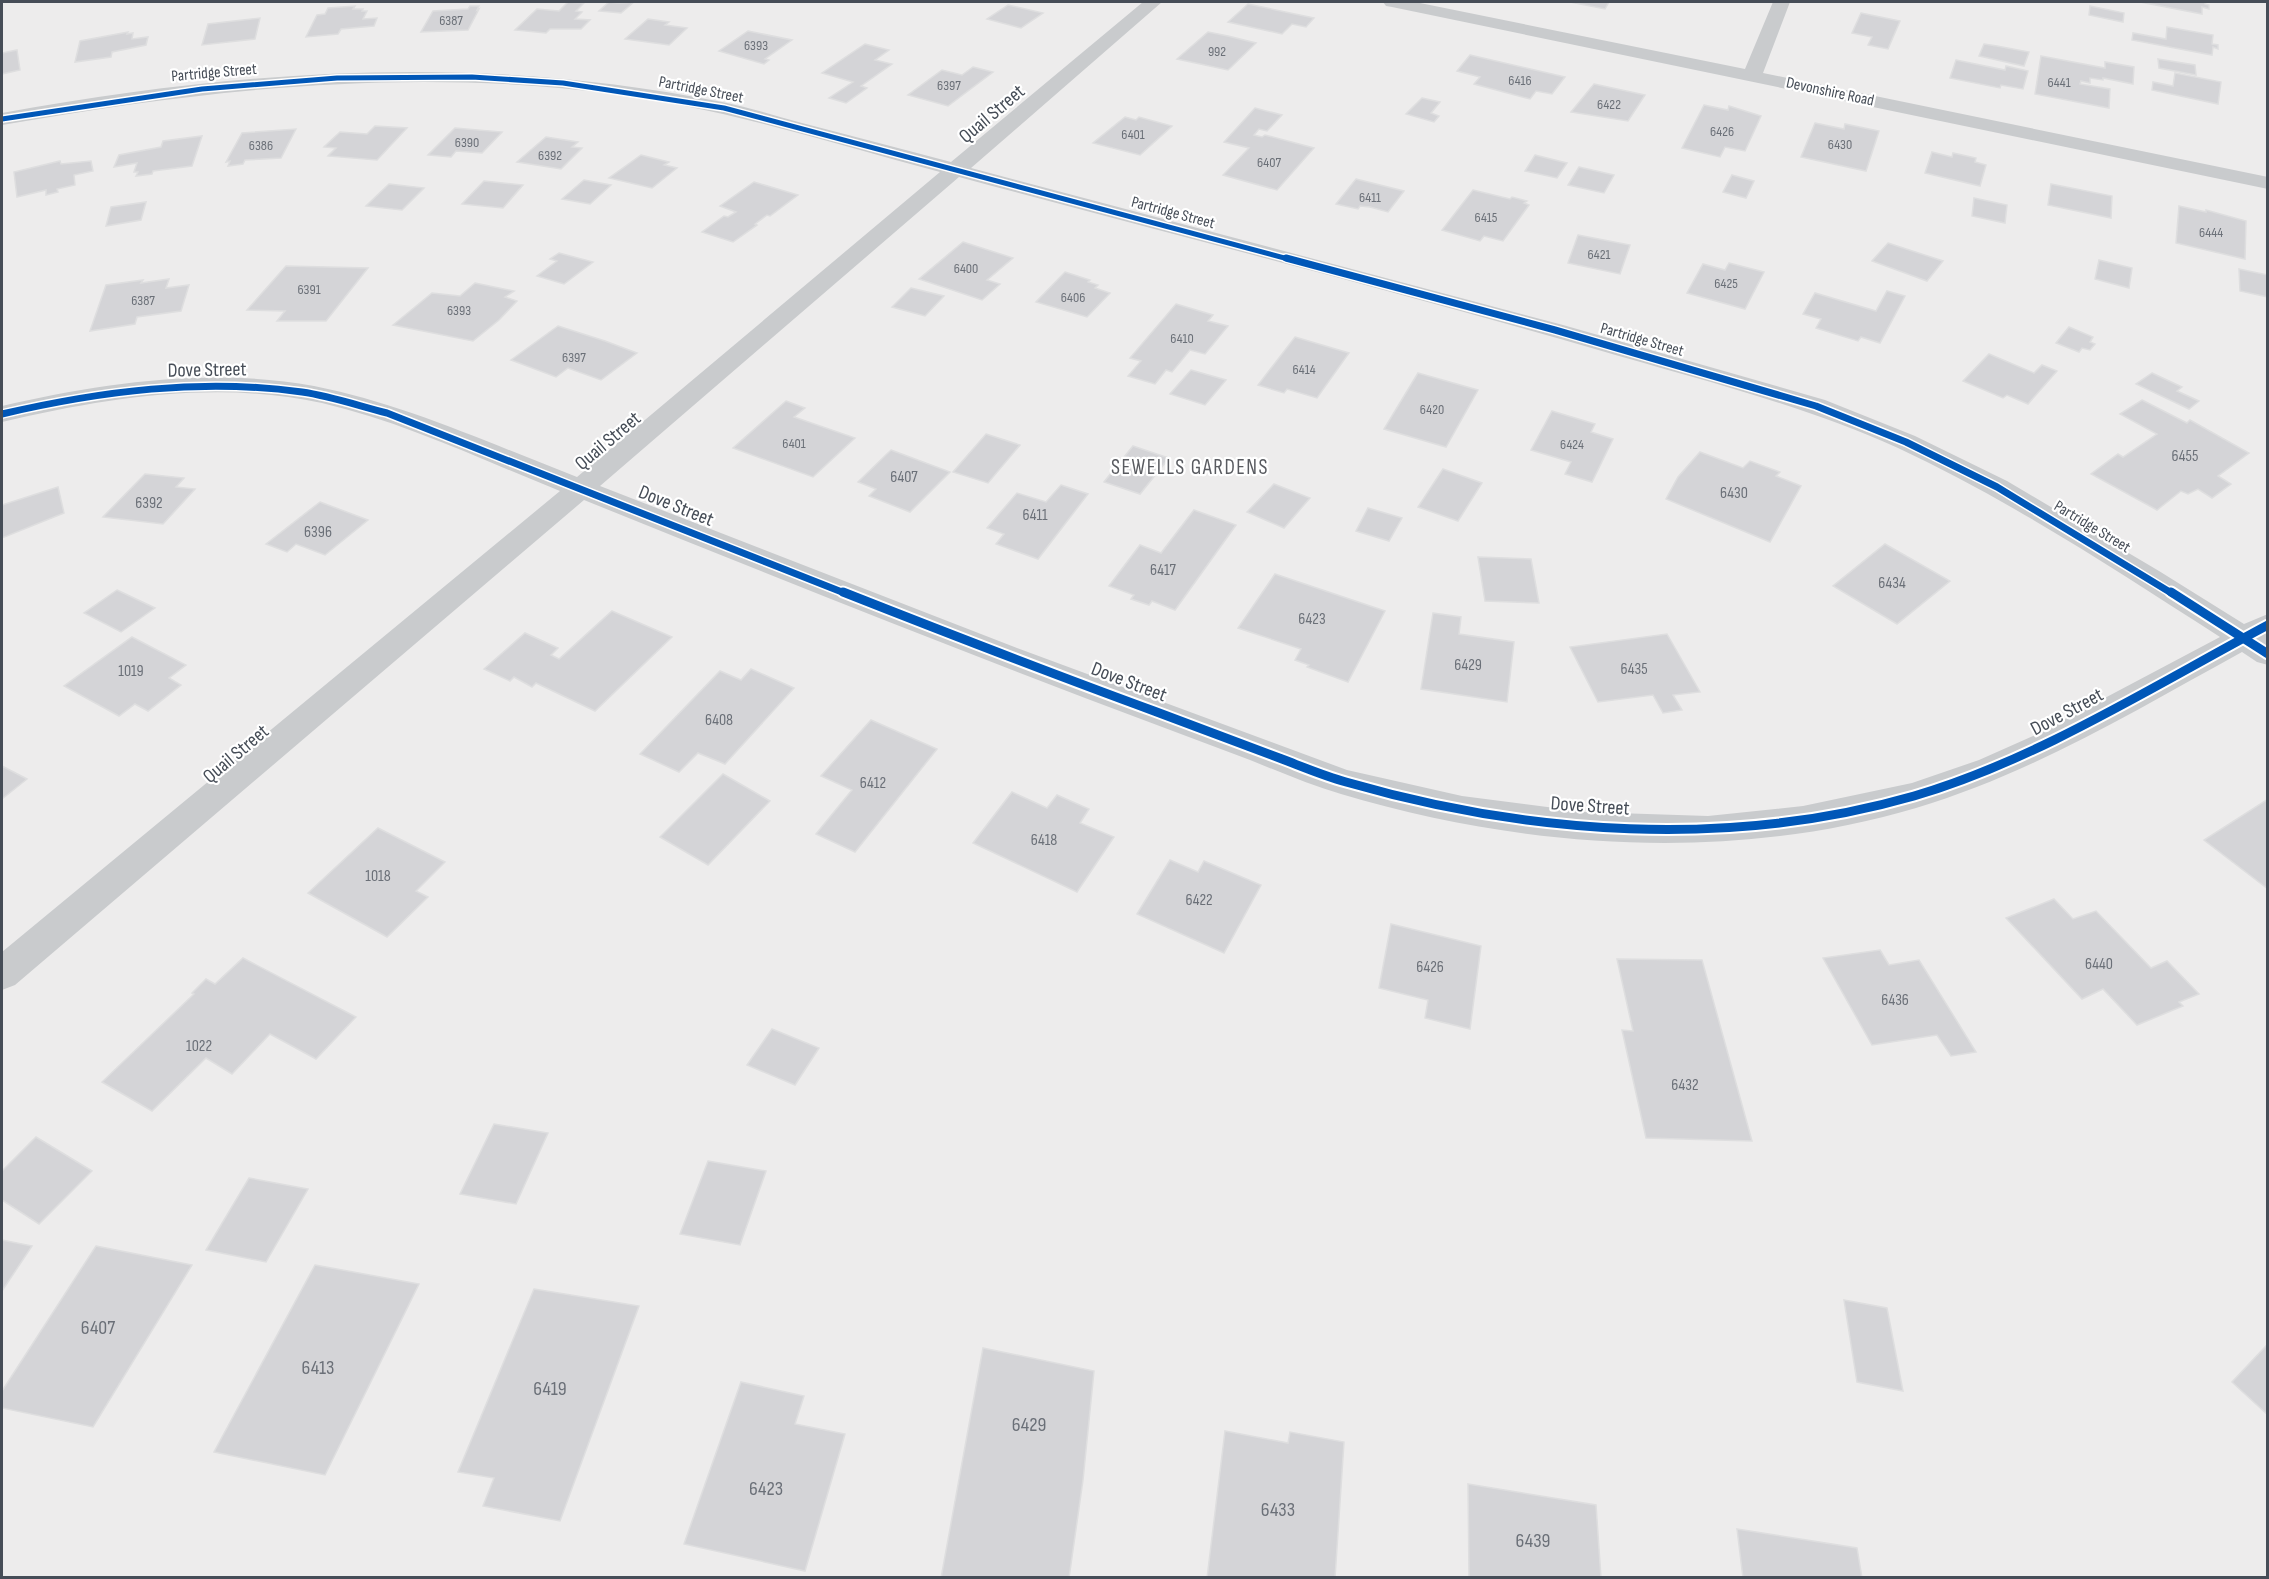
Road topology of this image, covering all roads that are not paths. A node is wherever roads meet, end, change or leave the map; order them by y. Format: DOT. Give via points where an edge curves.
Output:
graph roads {
  1 [pos="1153,2"];
  2 [pos="1392,2"];
  3 [pos="1782,2"];
  4 [pos="1752,76"];
  5 [pos="2,119"];
  6 [pos="954,169"];
  7 [pos="2268,183"];
  8 [pos="2,414"];
  9 [pos="581,488"];
  10 [pos="2259,639"];
  11 [pos="2,974"];
  1 -- 6 [label="street, Quail Street"];
  2 -- 4 [label="street, Devonshire Road"];
  3 -- 4 [label="street"];
  4 -- 7 [label="street, Devonshire Road"];
  5 -- 6 [label="street, Partridge Street" via="181,90 404,76 503,79 633,92 724,108"];
  6 -- 9 [label="street, Quail Street"];
  6 -- 10 [label="street, Partridge Street" via="1555,330 1816,406 1906,442 1997,487"];
  8 -- 9 [label="street, Dove Street" via="123,391 196,386 304,392 387,413"];
  9 -- 10 [label="street, Dove Street" via="995,651 1344,782 1462,810 1586,826 1708,830 1803,820 1913,796 1991,769 2044,745"];
  9 -- 11 [label="street, Quail Street"];
}
